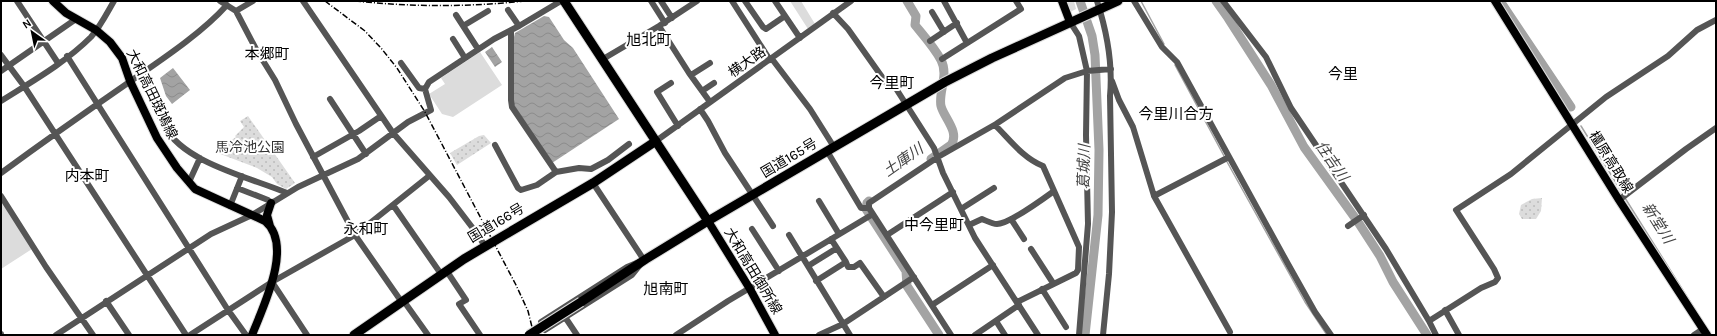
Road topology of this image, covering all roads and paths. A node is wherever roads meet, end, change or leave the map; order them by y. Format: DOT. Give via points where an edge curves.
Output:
graph roads {
  1 [pos="17,1"];
  2 [pos="53,1"];
  3 [pos="114,1"];
  4 [pos="220,1"];
  5 [pos="253,1"];
  6 [pos="303,1"];
  7 [pos="563,1"];
  8 [pos="651,1"];
  9 [pos="661,1"];
  10 [pos="697,1"];
  11 [pos="732,1"];
  12 [pos="745,1"];
  13 [pos="775,1"];
  14 [pos="851,1"];
  15 [pos="944,1"];
  16 [pos="1016,1"];
  17 [pos="1062,1"];
  18 [pos="1118,1"];
  19 [pos="1134,1"];
  20 [pos="1223,1"];
  21 [pos="1495,1"];
  22 [pos="227,5"];
  23 [pos="1098,7"];
  24 [pos="236,10"];
  25 [pos="508,10"];
  26 [pos="488,11"];
  27 [pos="932,12"];
  28 [pos="833,13"];
  29 [pos="456,15"];
  30 [pos="785,16"];
  31 [pos="672,18"];
  32 [pos="76,19"];
  33 [pos="1716,20"];
  34 [pos="1074,21"];
  35 [pos="957,23"];
  36 [pos="662,24"];
  37 [pos="463,26"];
  38 [pos="519,26"];
  39 [pos="96,30"];
  40 [pos="511,31"];
  41 [pos="944,32"];
  42 [pos="453,38"];
  43 [pos="800,38"];
  44 [pos="930,41"];
  45 [pos="44,42"];
  46 [pos="967,43"];
  47 [pos="478,49"];
  48 [pos="1,55"];
  49 [pos="67,56"];
  50 [pos="465,58"];
  51 [pos="942,58"];
  52 [pos="603,59"];
  53 [pos="771,60"];
  54 [pos="58,63"];
  55 [pos="402,63"];
  56 [pos="710,63"];
  57 [pos="10,66"];
  58 [pos="1111,69"];
  59 [pos="1,71"];
  60 [pos="1088,71"];
  61 [pos="143,74"];
  62 [pos="691,75"];
  63 [pos="1111,79"];
  64 [pos="130,81"];
  65 [pos="671,83"];
  66 [pos="714,83"];
  67 [pos="24,86"];
  68 [pos="425,89"];
  69 [pos="702,91"];
  70 [pos="330,99"];
  71 [pos="1,101"];
  72 [pos="710,102"];
  73 [pos="97,104"];
  74 [pos="906,104"];
  75 [pos="700,109"];
  76 [pos="381,116"];
  77 [pos="1572,124"];
  78 [pos="995,125"];
  79 [pos="678,126"];
  80 [pos="1716,128"];
  81 [pos="393,133"];
  82 [pos="56,134"];
  83 [pos="353,134"];
  84 [pos="656,141"];
  85 [pos="629,144"];
  86 [pos="495,145"];
  87 [pos="830,149"];
  88 [pos="366,154"];
  89 [pos="314,157"];
  90 [pos="938,157"];
  91 [pos="200,158"];
  92 [pos="1226,158"];
  93 [pos="1,172"];
  94 [pos="556,172"];
  95 [pos="323,174"];
  96 [pos="242,176"];
  97 [pos="429,176"];
  98 [pos="189,182"];
  99 [pos="593,183"];
  100 [pos="237,188"];
  101 [pos="994,188"];
  102 [pos="1054,191"];
  103 [pos="953,192"];
  104 [pos="287,193"];
  105 [pos="752,195"];
  106 [pos="1,196"];
  107 [pos="1154,196"];
  108 [pos="1622,198"];
  109 [pos="819,201"];
  110 [pos="271,204"];
  111 [pos="393,205"];
  112 [pos="230,206"];
  113 [pos="867,208"];
  114 [pos="961,209"];
  115 [pos="873,214"];
  116 [pos="252,215"];
  117 [pos="1362,216"];
  118 [pos="1011,219"];
  119 [pos="708,221"];
  120 [pos="969,225"];
  121 [pos="1349,225"];
  122 [pos="271,226"];
  123 [pos="773,226"];
  124 [pos="752,229"];
  125 [pos="839,234"];
  126 [pos="355,235"];
  127 [pos="788,235"];
  128 [pos="887,235"];
  129 [pos="831,239"];
  130 [pos="1024,239"];
  131 [pos="485,246"];
  132 [pos="189,248"];
  133 [pos="837,248"];
  134 [pos="1031,250"];
  135 [pos="802,257"];
  136 [pos="644,260"];
  137 [pos="846,262"];
  138 [pos="993,265"];
  139 [pos="808,266"];
  140 [pos="779,271"];
  141 [pos="444,272"];
  142 [pos="148,274"];
  143 [pos="914,276"];
  144 [pos="816,281"];
  145 [pos="272,282"];
  146 [pos="1053,283"];
  147 [pos="750,289"];
  148 [pos="1042,289"];
  149 [pos="884,297"];
  150 [pos="106,301"];
  151 [pos="402,301"];
  152 [pos="1018,304"];
  153 [pos="932,305"];
  154 [pos="228,310"];
  155 [pos="1445,310"];
  156 [pos="565,317"];
  157 [pos="81,318"];
  158 [pos="996,321"];
  159 [pos="1429,321"];
  160 [pos="843,324"];
  161 [pos="1066,327"];
  162 [pos="1230,332"];
  163 [pos="1705,332"];
  164 [pos="978,334"];
  165 [pos="56,335"];
  166 [pos="93,335"];
  167 [pos="129,335"];
  168 [pos="186,335"];
  169 [pos="190,335"];
  170 [pos="246,335"];
  171 [pos="252,335"];
  172 [pos="307,335"];
  173 [pos="354,335"];
  174 [pos="428,335"];
  175 [pos="480,335"];
  176 [pos="529,335"];
  177 [pos="577,335"];
  178 [pos="676,335"];
  179 [pos="775,335"];
  180 [pos="819,335"];
  181 [pos="850,335"];
  182 [pos="951,335"];
  183 [pos="1005,335"];
  184 [pos="1038,335"];
  185 [pos="1079,335"];
  186 [pos="1103,335"];
  187 [pos="1331,335"];
  188 [pos="1436,335"];
  189 [pos="1459,335"];
  190 [pos="1694,335"];
  1 -- 45 [label="street"];
  2 -- 32 [label="main road, 大和高田斑鳩線"];
  3 -- 39 [label="street"];
  4 -- 22 [label="street"];
  5 -- 24 [label="street"];
  6 -- 76 [label="street"];
  7 -- 38 [label="street"];
  7 -- 52 [label="highway"];
  8 -- 36 [label="street"];
  9 -- 31 [label="street"];
  10 -- 31 [label="street"];
  11 -- 53 [label="street"];
  12 -- 30 [label="street" via="763,27 766,28"];
  13 -- 30 [label="street"];
  14 -- 28 [label="street, 横大路"];
  15 -- 35 [label="street"];
  16 -- 46 [label="street" via="1021,9"];
  17 -- 34 [label="main road" via="1066,14"];
  18 -- 23 [label="highway, 国道165号"];
  19 -- 92 [label="street" via="1162,47 1178,62"];
  20 -- 117 [label="street" via="1266,57 1291,108"];
  21 -- 77 [label="main road, 橿原高取線"];
  22 -- 24 [label="street"];
  22 -- 61 [label="street"];
  23 -- 34 [label="highway, 国道165号"];
  23 -- 58 [label="street" via="1108,42"];
  24 -- 89 [label="street"];
  25 -- 38 [label="street"];
  26 -- 37 [label="street"];
  27 -- 41 [label="street"];
  28 -- 43 [label="street, 横大路"];
  28 -- 74 [label="street" via="848,29 887,84 895,87"];
  29 -- 37 [label="street"];
  30 -- 43 [label="street"];
  31 -- 36 [label="street"];
  32 -- 39 [label="main road, 大和高田斑鳩線"];
  32 -- 45 [label="street"];
  33 -- 77 [label="street" via="1697,30 1668,56 1606,97"];
  34 -- 60 [label="street"];
  34 -- 74 [label="highway, 国道165号" via="992,58"];
  35 -- 41 [label="street"];
  35 -- 46 [label="street"];
  36 -- 52 [label="street"];
  36 -- 62 [label="street"];
  37 -- 47 [label="street"];
  38 -- 40 [label="street"];
  39 -- 49 [label="street"];
  39 -- 64 [label="main road, 大和高田斑鳩線" via="110,42 122,58"];
  40 -- 47 [label="street"];
  40 -- 94 [label="street" via="511,104"];
  41 -- 44 [label="street"];
  42 -- 50 [label="street"];
  43 -- 53 [label="street, 横大路"];
  45 -- 54 [label="street"];
  45 -- 57 [label="street"];
  46 -- 51 [label="street"];
  47 -- 50 [label="street"];
  48 -- 57 [label="street"];
  49 -- 54 [label="street"];
  49 -- 73 [label="street"];
  50 -- 68 [label="street" via="429,82"];
  52 -- 84 [label="highway"];
  53 -- 72 [label="street, 横大路"];
  53 -- 87 [label="street" via="810,108"];
  54 -- 67 [label="street"];
  55 -- 68 [label="street" via="419,88"];
  56 -- 62 [label="street"];
  57 -- 59 [label="street"];
  57 -- 67 [label="street"];
  58 -- 60 [label="street"];
  58 -- 63 [label="street"];
  60 -- 78 [label="street" via="1064,78"];
  60 -- 185 [label="street" via="1088,224"];
  61 -- 64 [label="street"];
  61 -- 91 [label="street" via="166,128 175,141"];
  62 -- 69 [label="street"];
  63 -- 107 [label="street" via="1132,128"];
  63 -- 186 [label="street" via="1112,212 1110,274"];
  64 -- 73 [label="street"];
  64 -- 98 [label="main road, 大和高田斑鳩線" via="157,138"];
  65 -- 79 [label="street" via="656,92"];
  66 -- 69 [label="street"];
  67 -- 71 [label="street"];
  67 -- 82 [label="street"];
  68 -- 81 [label="street" via="431,110 415,117"];
  69 -- 72 [label="street"];
  70 -- 83 [label="street"];
  72 -- 75 [label="street, 横大路"];
  73 -- 82 [label="street"];
  73 -- 132 [label="street"];
  74 -- 87 [label="highway, 国道165号"];
  74 -- 90 [label="street"];
  75 -- 79 [label="street, 横大路"];
  75 -- 105 [label="street"];
  76 -- 81 [label="street"];
  76 -- 83 [label="street"];
  77 -- 108 [label="main road, 橿原高取線"];
  77 -- 155 [label="street" via="1511,174 1456,210 1498,278"];
  78 -- 90 [label="street"];
  78 -- 102 [label="street" via="1025,156 1043,166"];
  79 -- 84 [label="street, 横大路"];
  80 -- 108 [label="street"];
  81 -- 88 [label="street"];
  81 -- 97 [label="street"];
  82 -- 93 [label="street"];
  82 -- 142 [label="street"];
  83 -- 88 [label="street"];
  83 -- 89 [label="street"];
  84 -- 99 [label="highway, 国道166号"];
  84 -- 119 [label="highway"];
  85 -- 94 [label="street" via="591,169 579,168"];
  86 -- 94 [label="street" via="521,190 537,185"];
  87 -- 105 [label="highway, 国道165号"];
  87 -- 113 [label="street" via="861,208"];
  88 -- 95 [label="street"];
  89 -- 95 [label="street"];
  90 -- 103 [label="street"];
  90 -- 113 [label="street" via="869,203"];
  91 -- 96 [label="street"];
  91 -- 98 [label="street"];
  92 -- 107 [label="street"];
  92 -- 187 [label="street" via="1315,312"];
  95 -- 104 [label="street"];
  95 -- 126 [label="street"];
  96 -- 100 [label="street"];
  96 -- 104 [label="street"];
  97 -- 111 [label="street"];
  97 -- 131 [label="street" via="449,197"];
  98 -- 112 [label="main road, 大和高田斑鳩線" via="203,193"];
  99 -- 131 [label="highway, 国道166号"];
  99 -- 136 [label="street"];
  100 -- 110 [label="street" via="268,200"];
  100 -- 112 [label="street"];
  101 -- 114 [label="street"];
  102 -- 118 [label="street"];
  102 -- 146 [label="street" via="1079,247 1076,273"];
  103 -- 114 [label="street"];
  103 -- 128 [label="street"];
  104 -- 110 [label="street"];
  105 -- 119 [label="highway, 国道165号"];
  105 -- 123 [label="street"];
  106 -- 157 [label="street"];
  107 -- 162 [label="street"];
  108 -- 163 [label="main road, 橿原高取線"];
  109 -- 125 [label="street"];
  110 -- 116 [label="street"];
  110 -- 122 [label="main road" via="267,215"];
  111 -- 126 [label="street"];
  111 -- 141 [label="street"];
  112 -- 116 [label="main road, 大和高田斑鳩線"];
  113 -- 115 [label="street"];
  114 -- 120 [label="street"];
  115 -- 125 [label="street"];
  115 -- 128 [label="street"];
  116 -- 122 [label="main road, 大和高田斑鳩線"];
  116 -- 132 [label="street" via="211,234"];
  117 -- 121 [label="street"];
  117 -- 159 [label="street" via="1386,249"];
  118 -- 120 [label="street" via="995,224 982,219"];
  118 -- 130 [label="street"];
  119 -- 136 [label="highway"];
  119 -- 147 [label="main road, 大和高田御所線"];
  120 -- 138 [label="street"];
  122 -- 145 [label="main road" via="277,244"];
  124 -- 140 [label="street"];
  125 -- 129 [label="street"];
  126 -- 145 [label="street"];
  126 -- 151 [label="street"];
  127 -- 135 [label="street"];
  128 -- 143 [label="street"];
  129 -- 133 [label="street"];
  129 -- 135 [label="street"];
  131 -- 141 [label="highway, 国道166号"];
  132 -- 142 [label="street"];
  132 -- 154 [label="street"];
  133 -- 137 [label="street"];
  133 -- 139 [label="street"];
  134 -- 146 [label="street"];
  135 -- 139 [label="street"];
  135 -- 140 [label="street"];
  136 -- 156 [label="street" via="632,275"];
  136 -- 156 [label="street" via="541,322 545,330"];
  136 -- 176 [label="highway, bridge"];
  137 -- 144 [label="street"];
  137 -- 149 [label="street" via="848,267 854,267 860,262"];
  138 -- 152 [label="street"];
  138 -- 153 [label="street"];
  139 -- 144 [label="street"];
  140 -- 147 [label="street"];
  141 -- 151 [label="highway, 国道166号"];
  141 -- 175 [label="street" via="466,300 459,304"];
  142 -- 150 [label="street"];
  142 -- 168 [label="street"];
  143 -- 149 [label="street"];
  143 -- 153 [label="street"];
  144 -- 160 [label="street"];
  145 -- 154 [label="street"];
  145 -- 171 [label="main road"];
  145 -- 172 [label="street"];
  146 -- 148 [label="street"];
  147 -- 178 [label="street"];
  147 -- 179 [label="main road, 大和高田御所線"];
  148 -- 152 [label="street"];
  148 -- 161 [label="street"];
  149 -- 160 [label="street"];
  150 -- 157 [label="street"];
  150 -- 167 [label="street"];
  151 -- 173 [label="highway, 国道166号"];
  151 -- 174 [label="street"];
  152 -- 158 [label="street"];
  152 -- 184 [label="street"];
  153 -- 182 [label="street"];
  154 -- 169 [label="street"];
  154 -- 170 [label="street"];
  155 -- 159 [label="street"];
  155 -- 189 [label="street"];
  156 -- 177 [label="street"];
  157 -- 165 [label="street"];
  157 -- 166 [label="street"];
  158 -- 164 [label="street"];
  158 -- 183 [label="street"];
  159 -- 188 [label="street"];
  160 -- 180 [label="street"];
  160 -- 181 [label="street"];
  163 -- 190 [label="street"];
}
